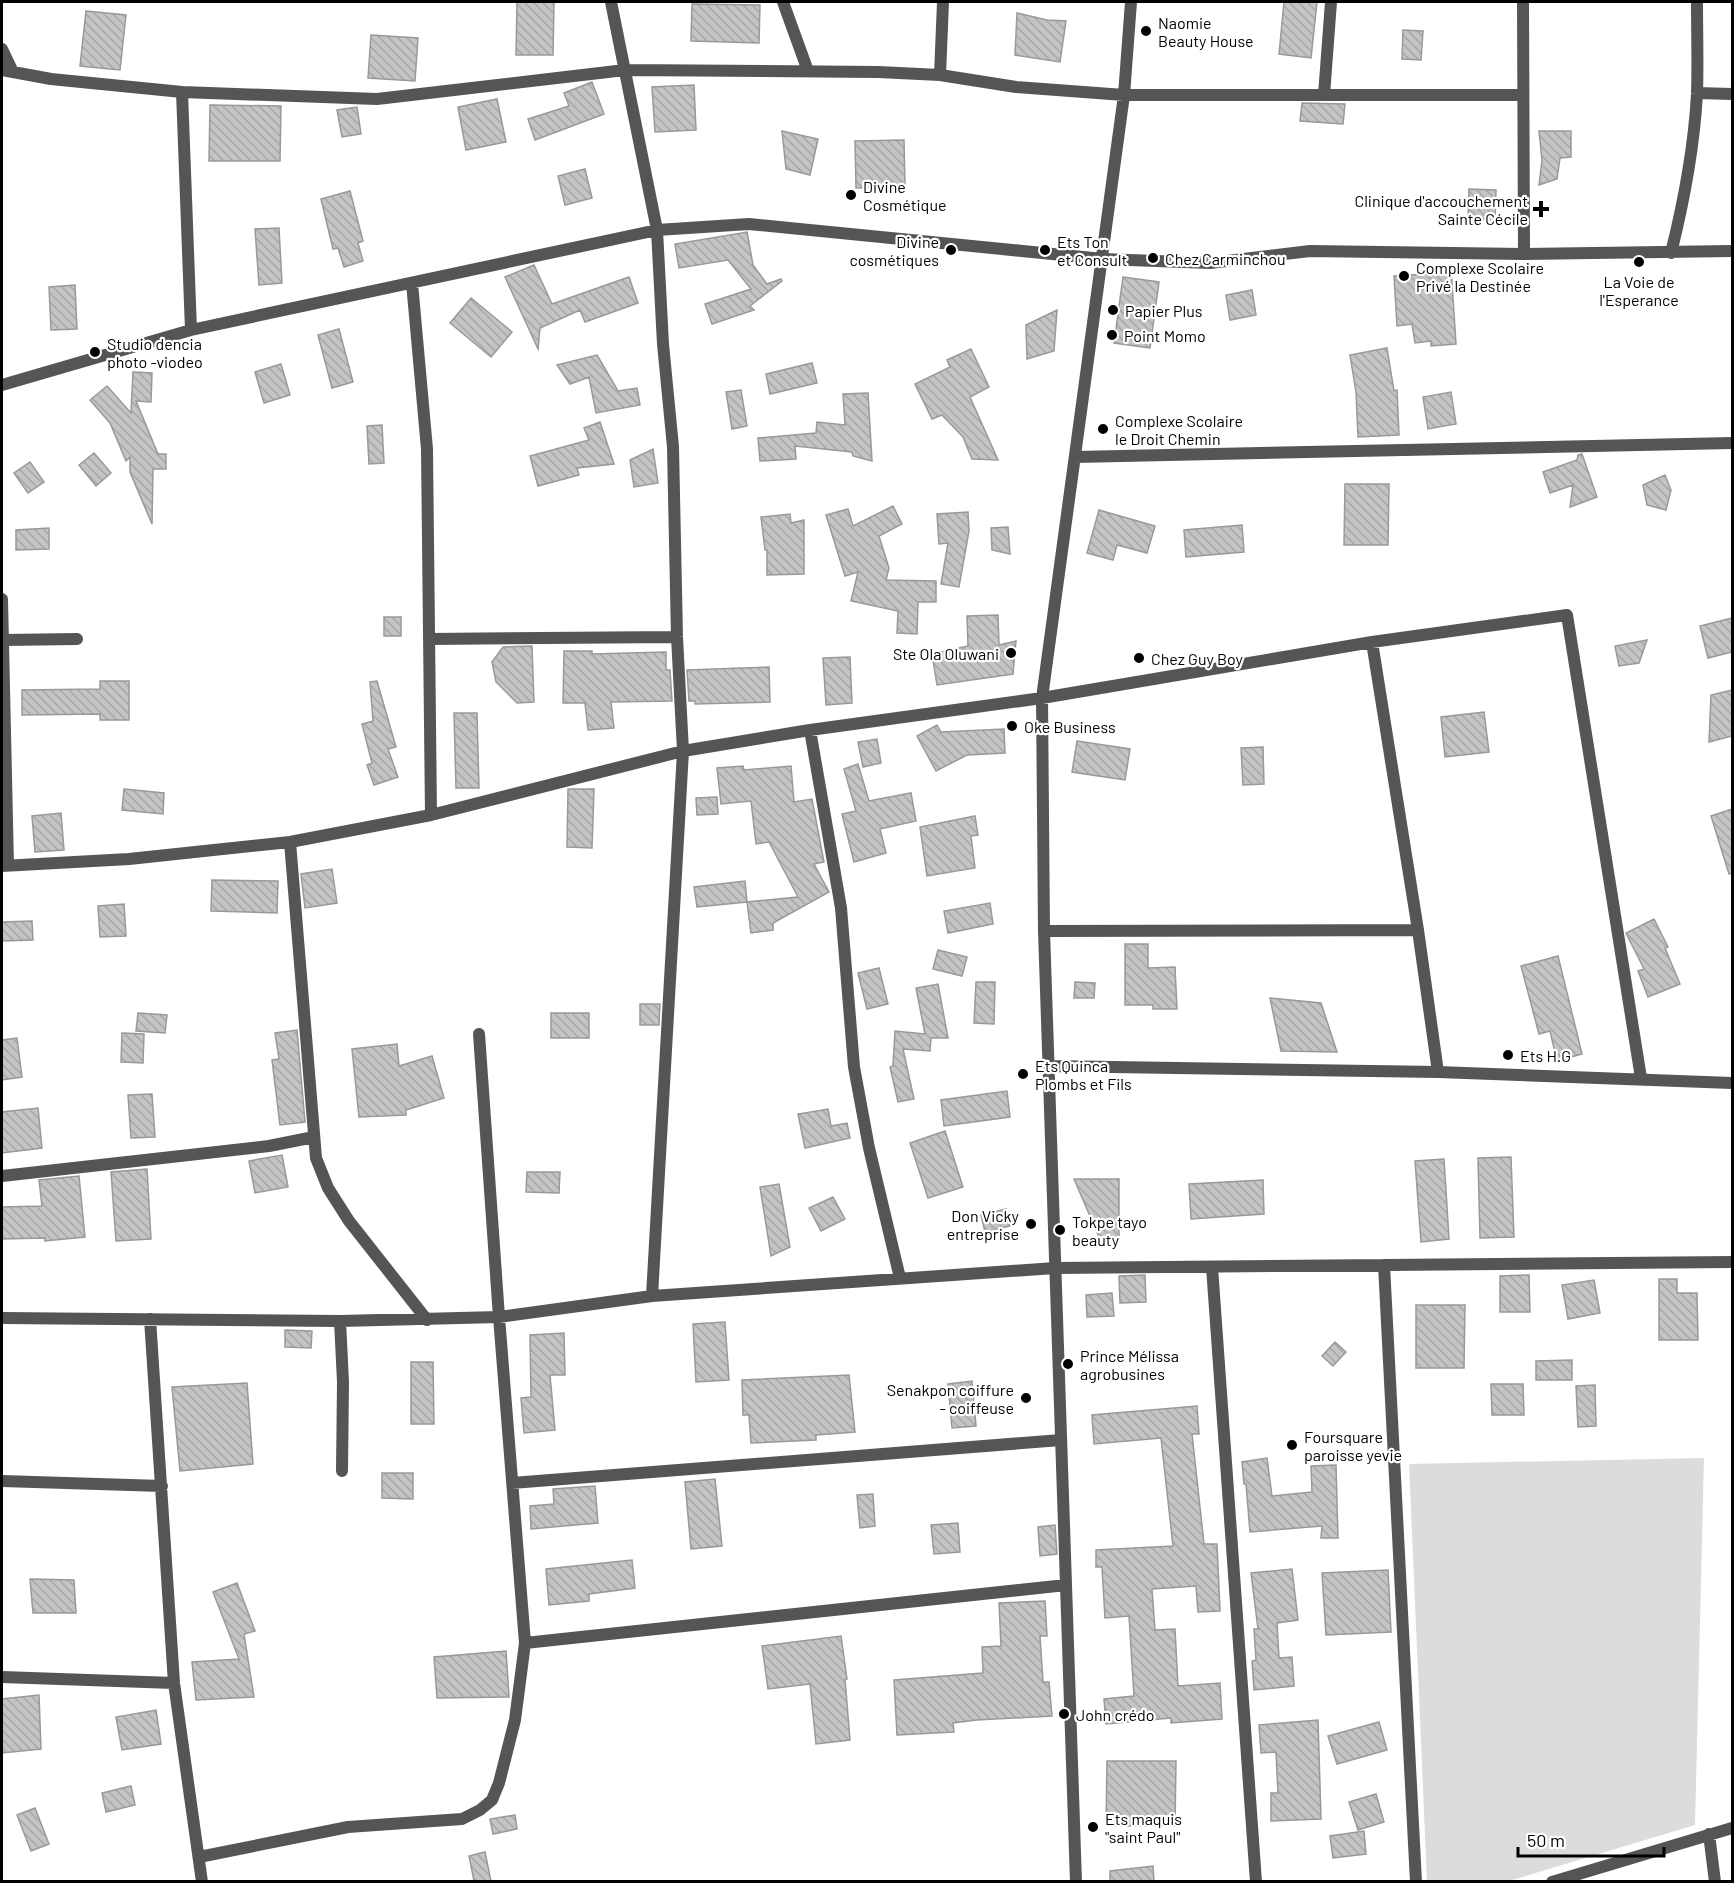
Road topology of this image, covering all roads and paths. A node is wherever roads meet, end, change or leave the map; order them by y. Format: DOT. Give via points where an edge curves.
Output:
graph roads {
  1 [pos="611,2"];
  2 [pos="783,2"];
  3 [pos="943,2"];
  4 [pos="1131,2"];
  5 [pos="1331,2"];
  6 [pos="1523,2"];
  7 [pos="1697,2"];
  8 [pos="2,49"];
  9 [pos="625,70"];
  10 [pos="8,71"];
  11 [pos="808,71"];
  12 [pos="940,75"];
  13 [pos="182,93"];
  14 [pos="1697,93"];
  15 [pos="1732,94"];
  16 [pos="1124,95"];
  17 [pos="1324,95"];
  18 [pos="1523,95"];
  19 [pos="657,230"];
  20 [pos="1732,251"];
  21 [pos="1671,253"];
  22 [pos="1524,254"];
  23 [pos="1103,259"];
  24 [pos="412,283"];
  25 [pos="191,330"];
  26 [pos="2,385"];
  27 [pos="1732,443"];
  28 [pos="1075,457"];
  29 [pos="2,599"];
  30 [pos="677,637"];
  31 [pos="77,639"];
  32 [pos="429,639"];
  33 [pos="3,640"];
  34 [pos="1372,642"];
  35 [pos="1042,698"];
  36 [pos="810,730"];
  37 [pos="683,751"];
  38 [pos="431,815"];
  39 [pos="290,843"];
  40 [pos="5,866"];
  41 [pos="1418,930"];
  42 [pos="1044,931"];
  43 [pos="479,1034"];
  44 [pos="1048,1066"];
  45 [pos="1438,1072"];
  46 [pos="1641,1078"];
  47 [pos="1732,1083"];
  48 [pos="314,1137"];
  49 [pos="2,1176"];
  50 [pos="1732,1262"];
  51 [pos="1384,1265"];
  52 [pos="1055,1268"];
  53 [pos="1212,1268"];
  54 [pos="900,1278"];
  55 [pos="652,1296"];
  56 [pos="499,1317"];
  57 [pos="2,1318"];
  58 [pos="150,1319"];
  59 [pos="427,1320"];
  60 [pos="340,1321"];
  61 [pos="1061,1440"];
  62 [pos="342,1471"];
  63 [pos="2,1481"];
  64 [pos="512,1483"];
  65 [pos="162,1486"];
  66 [pos="1066,1585"];
  67 [pos="525,1643"];
  68 [pos="2,1677"];
  69 [pos="174,1683"];
  70 [pos="1732,1828"];
  71 [pos="1709,1834"];
  72 [pos="199,1857"];
  73 [pos="202,1881"];
  74 [pos="1077,1881"];
  75 [pos="1256,1881"];
  76 [pos="1416,1881"];
  77 [pos="1552,1881"];
  78 [pos="1714,1881"];
  1 -- 9 [label="street"];
  2 -- 11 [label="street"];
  3 -- 12 [label="street"];
  4 -- 16 [label="street"];
  5 -- 17 [label="street"];
  6 -- 18 [label="street"];
  7 -- 14 [label="street"];
  8 -- 10 [label="street"];
  9 -- 11 [label="street"];
  9 -- 13 [label="street" via="377,99"];
  9 -- 19 [label="street"];
  10 -- 13 [label="street"];
  11 -- 12 [label="street"];
  12 -- 16 [label="street" via="1016,87"];
  13 -- 25 [label="street"];
  14 -- 15 [label="street"];
  14 -- 21 [label="street" via="1688,174"];
  16 -- 17 [label="street"];
  16 -- 23 [label="street"];
  17 -- 18 [label="street"];
  18 -- 22 [label="street"];
  19 -- 23 [label="street" via="749,225"];
  19 -- 24 [label="street"];
  19 -- 30 [label="street" via="673,447"];
  20 -- 21 [label="street"];
  21 -- 22 [label="street"];
  22 -- 23 [label="street" via="1310,250 1210,263"];
  23 -- 28 [label="street"];
  24 -- 25 [label="street"];
  24 -- 32 [label="street" via="427,449"];
  25 -- 26 [label="street"];
  27 -- 28 [label="street"];
  28 -- 35 [label="street"];
  29 -- 33 [label="street"];
  30 -- 32 [label="street"];
  30 -- 37 [label="street"];
  31 -- 33 [label="street"];
  32 -- 38 [label="street"];
  33 -- 40 [label="street"];
  34 -- 35 [label="street"];
  34 -- 41 [label="street"];
  34 -- 46 [label="street" via="1567,615"];
  35 -- 36 [label="street"];
  35 -- 42 [label="street"];
  36 -- 37 [label="street"];
  36 -- 54 [label="street" via="841,908 854,1067"];
  37 -- 38 [label="street"];
  37 -- 55 [label="street"];
  38 -- 39 [label="street"];
  39 -- 40 [label="street"];
  39 -- 48 [label="street"];
  41 -- 42 [label="street"];
  41 -- 45 [label="street"];
  42 -- 44 [label="street"];
  43 -- 56 [label="street"];
  44 -- 45 [label="street"];
  44 -- 52 [label="street"];
  45 -- 46 [label="street"];
  46 -- 47 [label="street"];
  48 -- 49 [label="street" via="268,1146"];
  48 -- 59 [label="street" via="316,1158 328,1188 348,1221"];
  50 -- 51 [label="street"];
  51 -- 53 [label="street"];
  51 -- 76 [label="street"];
  52 -- 53 [label="street"];
  52 -- 54 [label="street"];
  52 -- 61 [label="street"];
  53 -- 75 [label="street"];
  54 -- 55 [label="street"];
  55 -- 56 [label="street"];
  56 -- 59 [label="street"];
  56 -- 64 [label="street"];
  57 -- 58 [label="street"];
  58 -- 60 [label="street"];
  58 -- 65 [label="street"];
  59 -- 60 [label="street"];
  60 -- 62 [label="street"];
  61 -- 64 [label="street"];
  61 -- 66 [label="street"];
  63 -- 65 [label="street"];
  64 -- 67 [label="street"];
  65 -- 69 [label="street"];
  66 -- 67 [label="street"];
  66 -- 74 [label="street"];
  67 -- 72 [label="street" via="513,1730 499,1783 492,1800 480,1810 462,1819 348,1827"];
  68 -- 69 [label="street"];
  69 -- 72 [label="street"];
  70 -- 71 [label="street"];
  71 -- 77 [label="street"];
  71 -- 78 [label="street"];
  72 -- 73 [label="street"];
}
